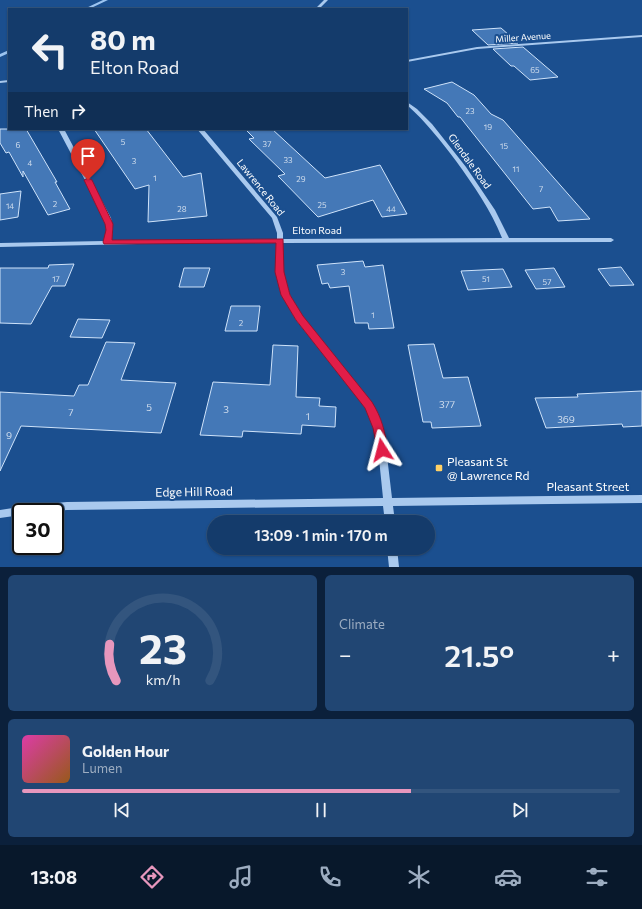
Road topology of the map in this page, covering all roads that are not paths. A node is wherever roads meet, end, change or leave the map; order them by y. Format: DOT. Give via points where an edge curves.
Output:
graph roads {
  1 [pos="326,0"];
  2 [pos="318,8"];
  3 [pos="642,36"];
  4 [pos="408,61"];
  5 [pos="408,104"];
  6 [pos="62,130"];
  7 [pos="201,130"];
  8 [pos="506,239"];
  9 [pos="280,240"];
  10 [pos="611,240"];
  11 [pos="107,242"];
  12 [pos="0,245"];
  13 [pos="642,499"];
  14 [pos="388,501"];
  15 [pos="0,514"];
  16 [pos="389,515"];
  17 [pos="393,555"];
  18 [pos="394,567"];
  1 -- 2 [label="street"];
  3 -- 4 [label="street, Miller Avenue" via="477,48"];
  5 -- 8 [label="street, Glendale Road" via="441,136 491,206"];
  6 -- 11 [label="street" via="108,218 110,230"];
  7 -- 9 [label="street, Lawrence Road" via="275,218 279,226"];
  8 -- 9 [label="street, Elton Road"];
  8 -- 10 [label="street, Elton Road"];
  9 -- 11 [label="street, Elton Road"];
  9 -- 14 [label="street, Lawrence Road" via="280,272 292,307 375,416 381,439"];
  11 -- 12 [label="street, Elton Road"];
  13 -- 14 [label="street, Pleasant Street"];
  14 -- 15 [label="street, Edge Hill Road" via="67,506"];
  14 -- 16 [label="street"];
  17 -- 18 [label="street"];
}
